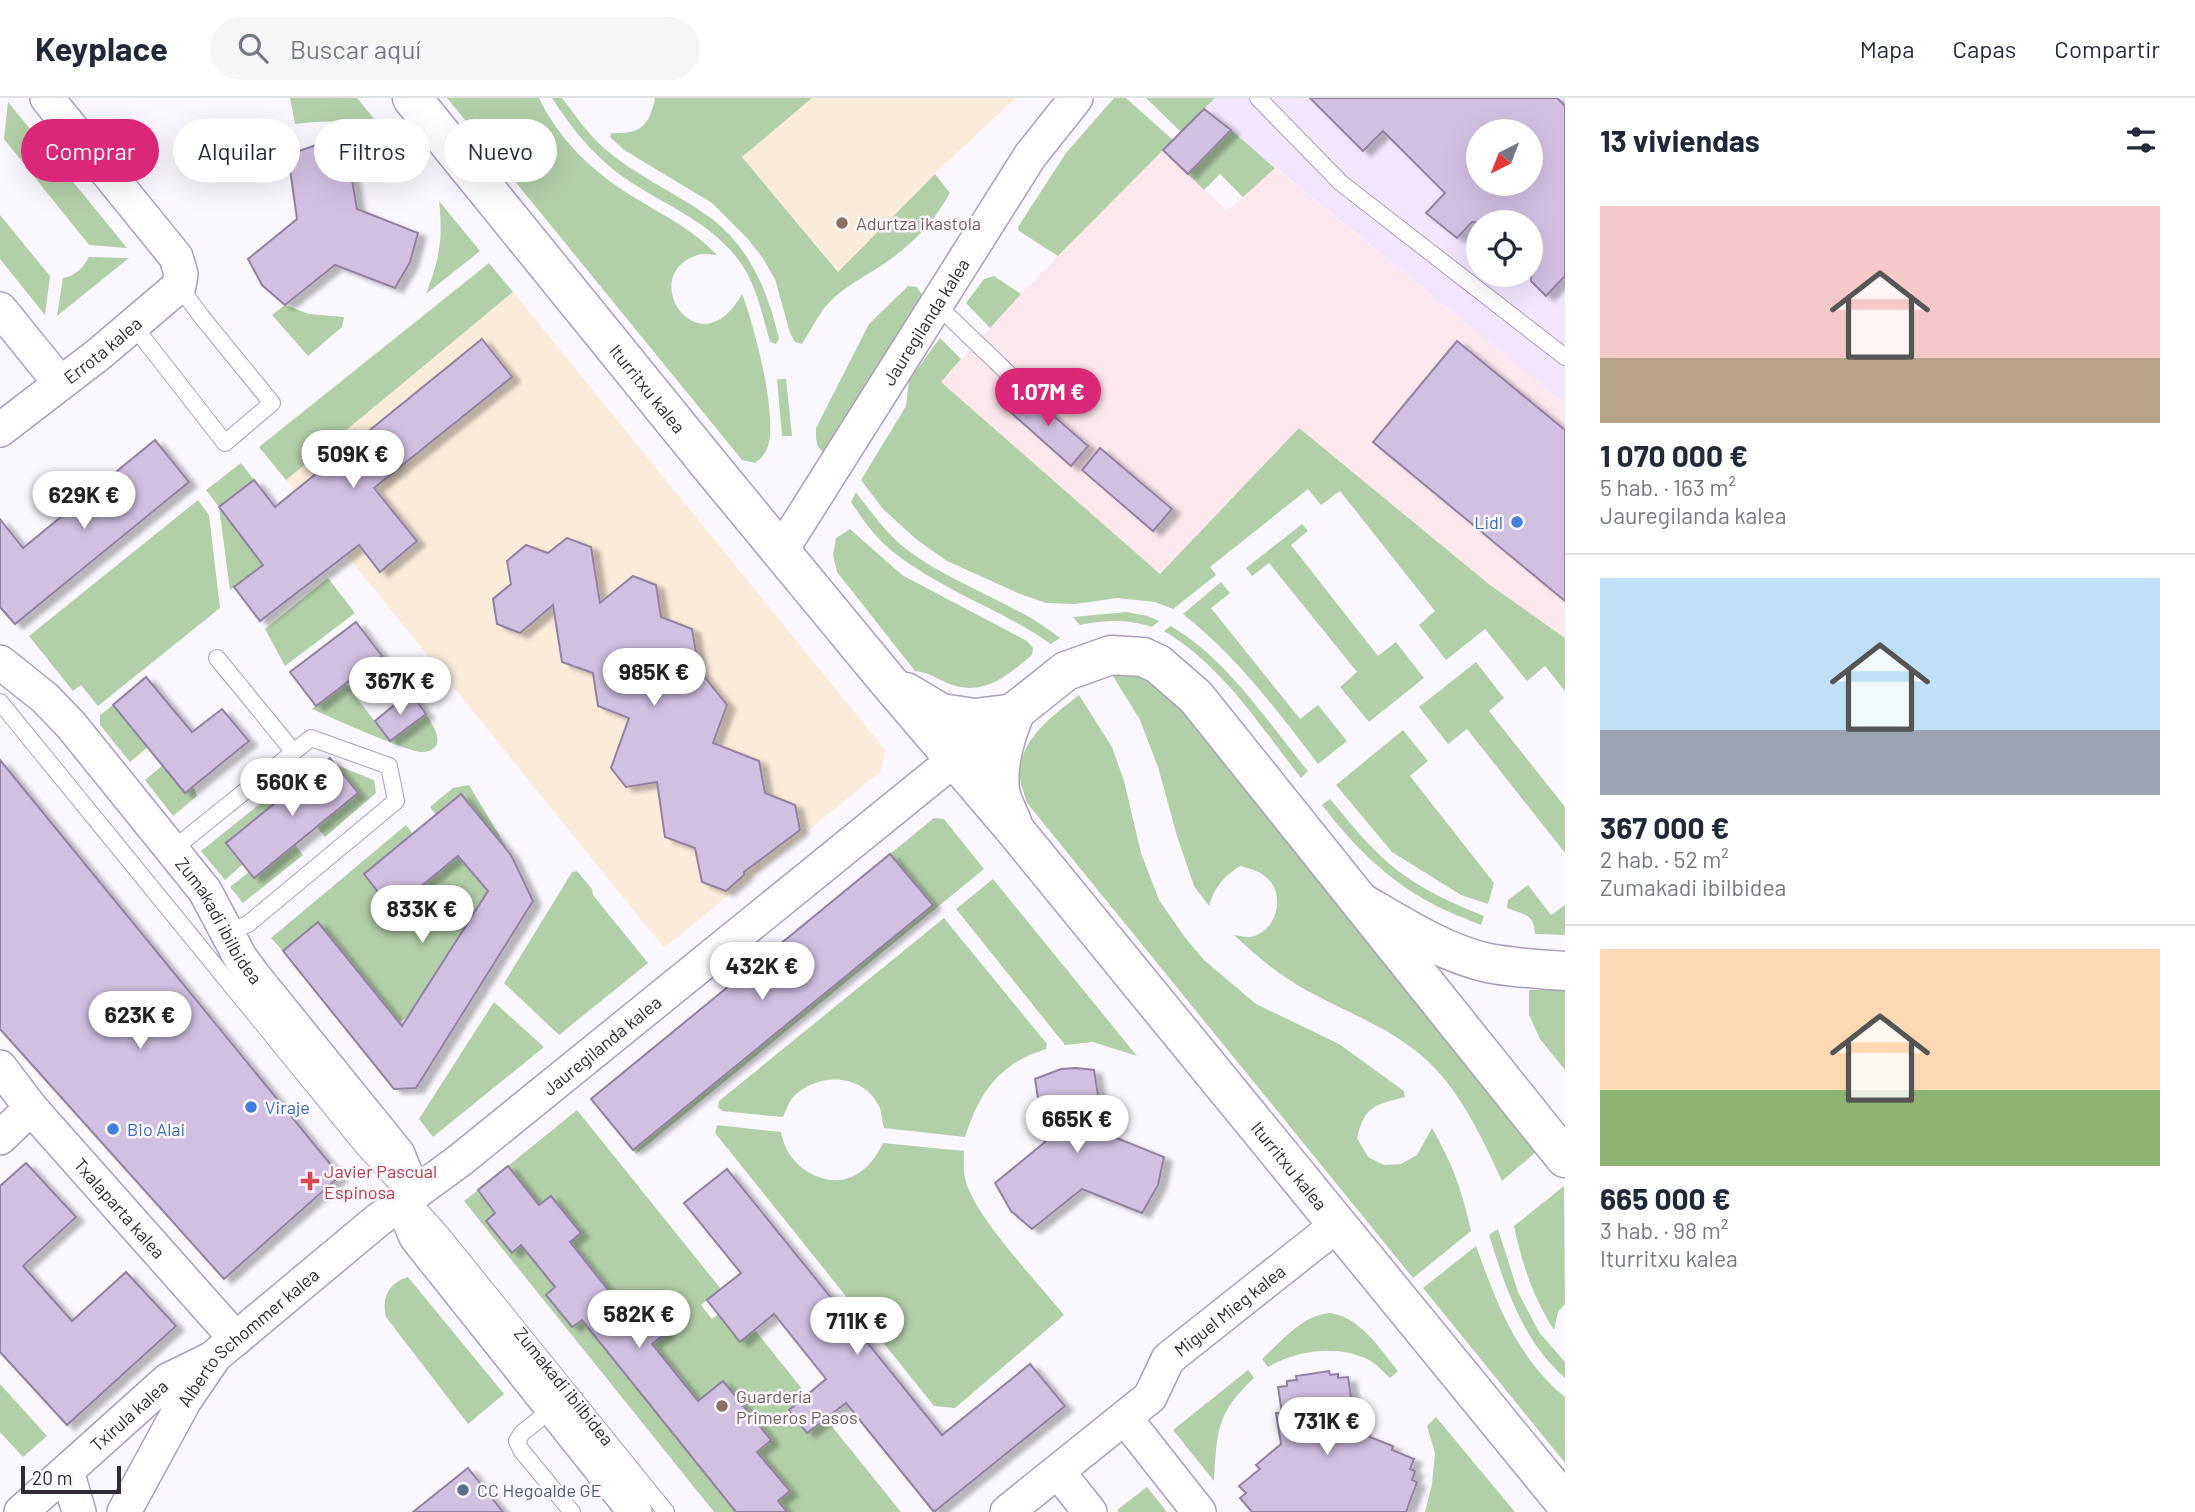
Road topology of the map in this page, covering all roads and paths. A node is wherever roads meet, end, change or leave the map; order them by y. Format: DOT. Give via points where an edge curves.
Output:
graph roads {
  1 [pos="47,98"];
  2 [pos="412,98"];
  3 [pos="1076,98"];
  4 [pos="1258,98"];
  5 [pos="178,271"];
  6 [pos="937,305"];
  7 [pos="0,309"];
  8 [pos="133,326"];
  9 [pos="1565,357"];
  10 [pos="1012,377"];
  11 [pos="60,383"];
  12 [pos="0,430"];
  13 [pos="781,551"];
  14 [pos="218,658"];
  15 [pos="0,662"];
  16 [pos="887,680"];
  17 [pos="0,702"];
  18 [pos="1015,713"];
  19 [pos="293,751"];
  20 [pos="955,759"];
  21 [pos="1015,830"];
  22 [pos="172,850"];
  23 [pos="1364,904"];
  24 [pos="228,932"];
  25 [pos="1565,971"];
  26 [pos="0,1067"];
  27 [pos="31,1108"];
  28 [pos="0,1138"];
  29 [pos="1565,1158"];
  30 [pos="410,1198"];
  31 [pos="1337,1225"];
  32 [pos="225,1348"];
  33 [pos="552,1409"];
  34 [pos="1125,1418"];
  35 [pos="67,1471"];
  36 [pos="1058,1472"];
  37 [pos="1565,1503"];
  38 [pos="21,1512"];
  39 [pos="79,1512"];
  40 [pos="124,1512"];
  41 [pos="572,1512"];
  42 [pos="635,1512"];
  43 [pos="666,1512"];
  44 [pos="1007,1512"];
  45 [pos="1090,1512"];
  46 [pos="1199,1512"];
  1 -- 5 [label="street"];
  2 -- 13 [label="main road, Iturritxu kalea"];
  3 -- 6 [label="street, Jauregilanda kalea" via="1030,156"];
  4 -- 9 [label="lane" via="1341,184"];
  5 -- 8 [label="street, Errota kalea"];
  5 -- 8 [label="lane" via="201,316 272,403 225,443"];
  6 -- 10 [label="lane"];
  6 -- 13 [label="street, Jauregilanda kalea"];
  7 -- 11 [label="street"];
  8 -- 11 [label="street, Errota kalea"];
  11 -- 12 [label="street, Errota kalea"];
  13 -- 16 [label="main road, Iturritxu kalea"];
  14 -- 19 [label="lane"];
  15 -- 22 [label="street, Zumakadi ibilbidea" via="71,725"];
  16 -- 18 [label="main road, Iturritxu kalea" via="941,713 975,718"];
  16 -- 20 [label="main road, Iturritxu kalea"];
  17 -- 30 [label="lane, Zumakadi ibilbidea" via="363,1147"];
  18 -- 20 [label="main road"];
  18 -- 21 [label="main road, Iturritxu kalea" via="1000,766 1000,792"];
  18 -- 23 [label="main road" via="1066,671 1092,660 1123,654 1158,664 1196,697"];
  19 -- 22 [label="lane"];
  19 -- 24 [label="lane" via="311,738 389,766 396,801 248,924"];
  20 -- 21 [label="main road, Iturritxu kalea"];
  20 -- 30 [label="street, Jauregilanda kalea"];
  21 -- 31 [label="main road, Iturritxu kalea"];
  22 -- 24 [label="street, Zumakadi ibilbidea" via="205,891"];
  23 -- 25 [label="main road" via="1411,932 1485,962"];
  23 -- 29 [label="main road"];
  24 -- 30 [label="street, Zumakadi ibilbidea" via="254,976 393,1146 405,1170"];
  26 -- 27 [label="street, Txalaparta kalea"];
  27 -- 28 [label="street"];
  27 -- 32 [label="street, Txalaparta kalea"];
  30 -- 32 [label="street, Alberto Schommer kalea"];
  30 -- 33 [label="street, Zumakadi ibilbidea" via="415,1237"];
  30 -- 43 [label="lane, Zumakadi ibilbidea"];
  31 -- 34 [label="street, Miguel Mieg kalea" via="1168,1359 1150,1397"];
  31 -- 37 [label="main road, Iturritxu kalea"];
  32 -- 35 [label="street, Txirula kalea" via="168,1380"];
  32 -- 40 [label="street, Alberto Schommer kalea" via="186,1400"];
  33 -- 41 [label="lane" via="517,1441"];
  33 -- 42 [label="street, Zumakadi ibilbidea"];
  34 -- 36 [label="street, Miguel Mieg kalea"];
  34 -- 46 [label="street"];
  35 -- 38 [label="street, Txirula kalea"];
  35 -- 39 [label="street"];
  36 -- 44 [label="street, Miguel Mieg kalea"];
  36 -- 45 [label="street"];
}
